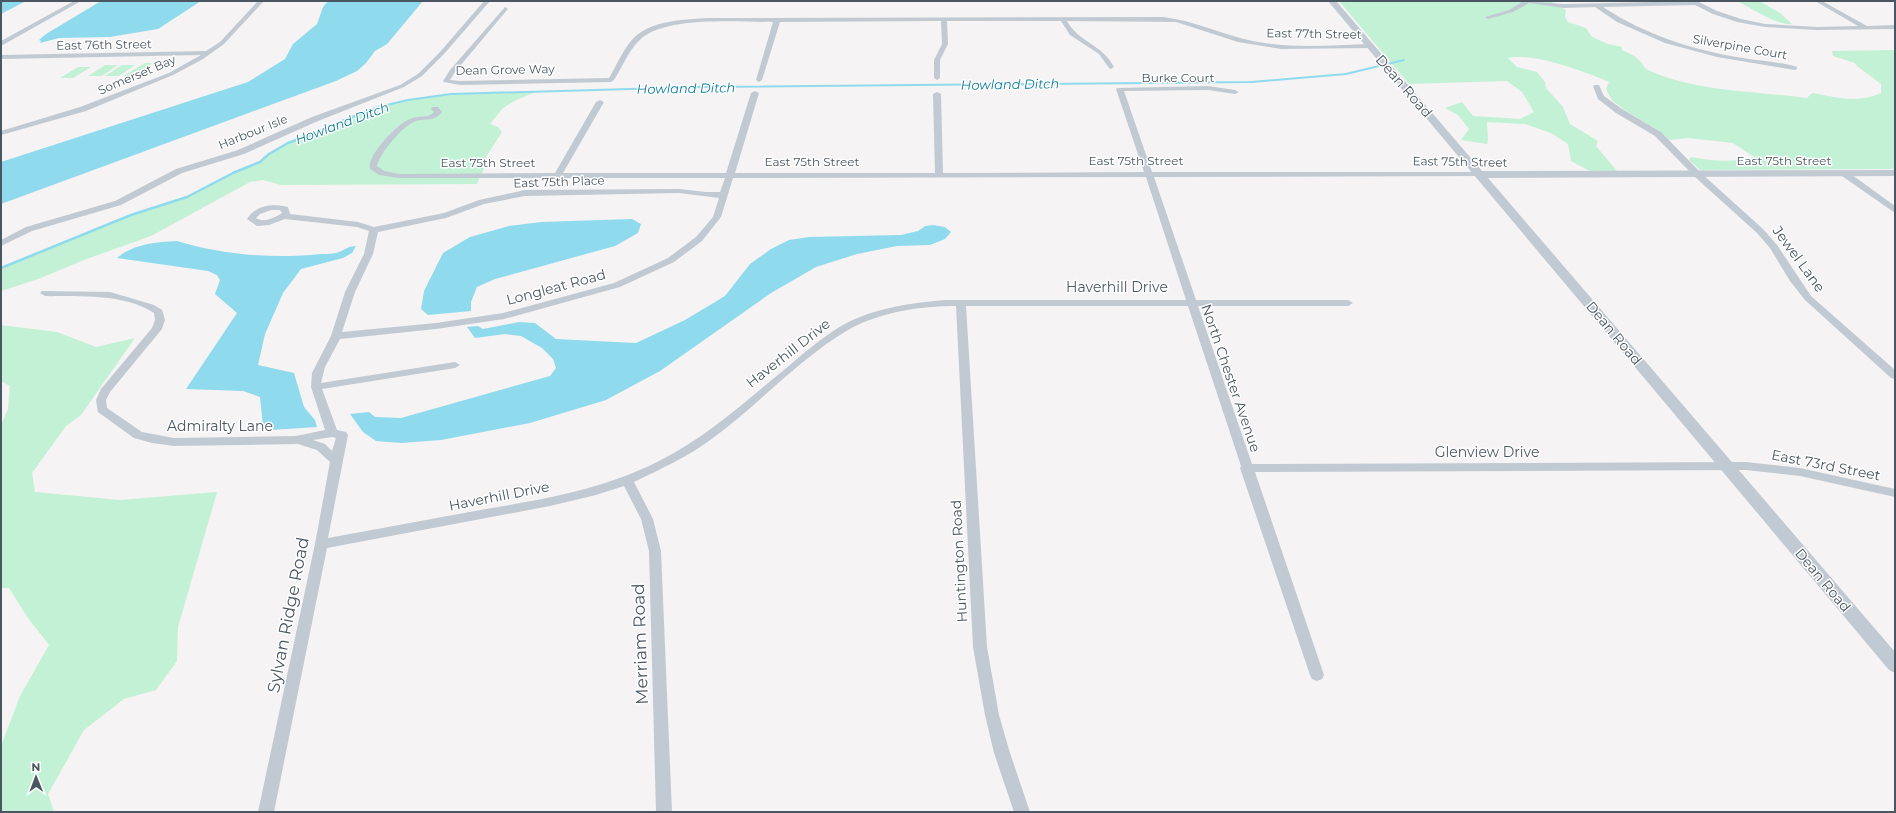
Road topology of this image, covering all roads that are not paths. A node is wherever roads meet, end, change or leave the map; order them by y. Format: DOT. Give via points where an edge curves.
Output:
graph roads {
  1 [pos="78,1"];
  2 [pos="261,1"];
  3 [pos="487,1"];
  4 [pos="1332,1"];
  5 [pos="1526,1"];
  6 [pos="1818,1"];
  7 [pos="1694,2"];
  8 [pos="1596,6"];
  9 [pos="505,9"];
  10 [pos="1488,17"];
  11 [pos="944,19"];
  12 [pos="1063,19"];
  13 [pos="777,20"];
  14 [pos="1866,27"];
  15 [pos="1895,27"];
  16 [pos="1,44"];
  17 [pos="1370,46"];
  18 [pos="208,53"];
  19 [pos="1,57"];
  20 [pos="1111,67"];
  21 [pos="1794,68"];
  22 [pos="937,78"];
  23 [pos="611,80"];
  24 [pos="759,80"];
  25 [pos="1597,86"];
  26 [pos="1120,89"];
  27 [pos="1235,92"];
  28 [pos="755,93"];
  29 [pos="937,94"];
  30 [pos="600,102"];
  31 [pos="435,109"];
  32 [pos="1,133"];
  33 [pos="1148,174"];
  34 [pos="1480,174"];
  35 [pos="1845,174"];
  36 [pos="1895,174"];
  37 [pos="729,175"];
  38 [pos="939,175"];
  39 [pos="1698,175"];
  40 [pos="557,176"];
  41 [pos="724,195"];
  42 [pos="1895,210"];
  43 [pos="284,216"];
  44 [pos="374,230"];
  45 [pos="1,243"];
  46 [pos="45,293"];
  47 [pos="961,303"];
  48 [pos="1190,303"];
  49 [pos="1348,303"];
  50 [pos="336,336"];
  51 [pos="455,365"];
  52 [pos="1895,376"];
  53 [pos="316,387"];
  54 [pos="332,432"];
  55 [pos="299,440"];
  56 [pos="336,461"];
  57 [pos="1727,466"];
  58 [pos="1246,468"];
  59 [pos="627,480"];
  60 [pos="1895,493"];
  61 [pos="321,544"];
  62 [pos="1895,665"];
  63 [pos="1316,675"];
  64 [pos="266,812"];
  65 [pos="664,812"];
  66 [pos="1022,812"];
  1 -- 16 [label="street"];
  2 -- 18 [label="street, Somerset Bay" via="230,35"];
  3 -- 45 [label="street, Harbour Isle" via="420,75 402,86 322,116 241,152 179,171 118,203 29,230"];
  4 -- 17 [label="street, Dean Road"];
  5 -- 8 [label="street"];
  5 -- 10 [label="street" via="1515,9"];
  6 -- 14 [label="street"];
  7 -- 8 [label="street"];
  7 -- 14 [label="street" via="1717,14 1747,23 1773,26"];
  8 -- 21 [label="street, Silverpine Court" via="1621,22 1681,47 1722,58"];
  9 -- 23 [label="street, Dean Grove Way" via="446,81 460,83"];
  11 -- 12 [label="street, East 77th Street"];
  11 -- 13 [label="street, East 77th Street"];
  11 -- 22 [label="street" via="945,44 937,60"];
  12 -- 17 [label="street, East 77th Street" via="1175,20 1194,23 1237,39 1261,44 1290,47"];
  12 -- 20 [label="street" via="1072,33 1104,55"];
  13 -- 23 [label="street, East 77th Street" via="695,21 661,27 646,33 634,42"];
  13 -- 24 [label="street"];
  14 -- 15 [label="street"];
  17 -- 34 [label="street, Dean Road"];
  18 -- 19 [label="street, East 76th Street"];
  18 -- 32 [label="street, Somerset Bay" via="171,74 120,96"];
  25 -- 39 [label="street, Jewel Lane" via="1601,97 1658,134"];
  26 -- 27 [label="street, Burke Court" via="1208,88"];
  26 -- 33 [label="street, North Chester Avenue"];
  28 -- 37 [label="street, Longleat Road"];
  29 -- 38 [label="street"];
  30 -- 40 [label="street"];
  31 -- 40 [label="street, East 75th Street" via="438,112 434,117 414,119 399,130 373,162 373,167 378,171 399,176"];
  33 -- 34 [label="street, East 75th Street"];
  33 -- 38 [label="street, East 75th Street"];
  33 -- 48 [label="street, North Chester Avenue"];
  34 -- 39 [label="street, East 75th Street"];
  34 -- 57 [label="street, Dean Road"];
  35 -- 36 [label="street, East 75th Street"];
  35 -- 39 [label="street, East 75th Street"];
  35 -- 42 [label="street"];
  37 -- 38 [label="street, East 75th Street"];
  37 -- 40 [label="street, East 75th Street"];
  37 -- 41 [label="street, Longleat Road"];
  39 -- 52 [label="street, Jewel Lane" via="1764,235 1811,301"];
  41 -- 44 [label="street, East 75th Place" via="679,191 525,193 496,198 446,215"];
  41 -- 50 [label="street, Longleat Road" via="714,222 693,245 658,267 618,285 504,316"];
  43 -- 44 [label="street" via="358,225"];
  44 -- 50 [label="street" via="374,242 350,293"];
  46 -- 55 [label="street, Admiralty Lane" via="110,295 151,307 159,312 157,329 101,400 102,409 138,435 174,442"];
  47 -- 48 [label="street, Haverhill Drive"];
  47 -- 59 [label="street, Haverhill Drive" via="900,308 845,328 694,446 663,464"];
  47 -- 66 [label="street, Huntington Road" via="980,647 992,716"];
  48 -- 49 [label="street, Haverhill Drive"];
  48 -- 58 [label="street, North Chester Avenue"];
  50 -- 53 [label="street" via="317,375"];
  51 -- 53 [label="street"];
  53 -- 54 [label="street, Sylvan Ridge Road"];
  54 -- 55 [label="street"];
  54 -- 56 [label="street, Sylvan Ridge Road" via="342,435"];
  55 -- 56 [label="street, Admiralty Lane" via="321,447"];
  56 -- 61 [label="street, Sylvan Ridge Road"];
  57 -- 58 [label="street, Glenview Drive"];
  57 -- 60 [label="street, East 73rd Street" via="1800,472"];
  57 -- 62 [label="street, Dean Road"];
  58 -- 63 [label="street, North Chester Avenue"];
  59 -- 61 [label="street, Haverhill Drive" via="550,502"];
  59 -- 65 [label="street, Merriam Road" via="647,518 655,551"];
  61 -- 64 [label="street, Sylvan Ridge Road"];
}
